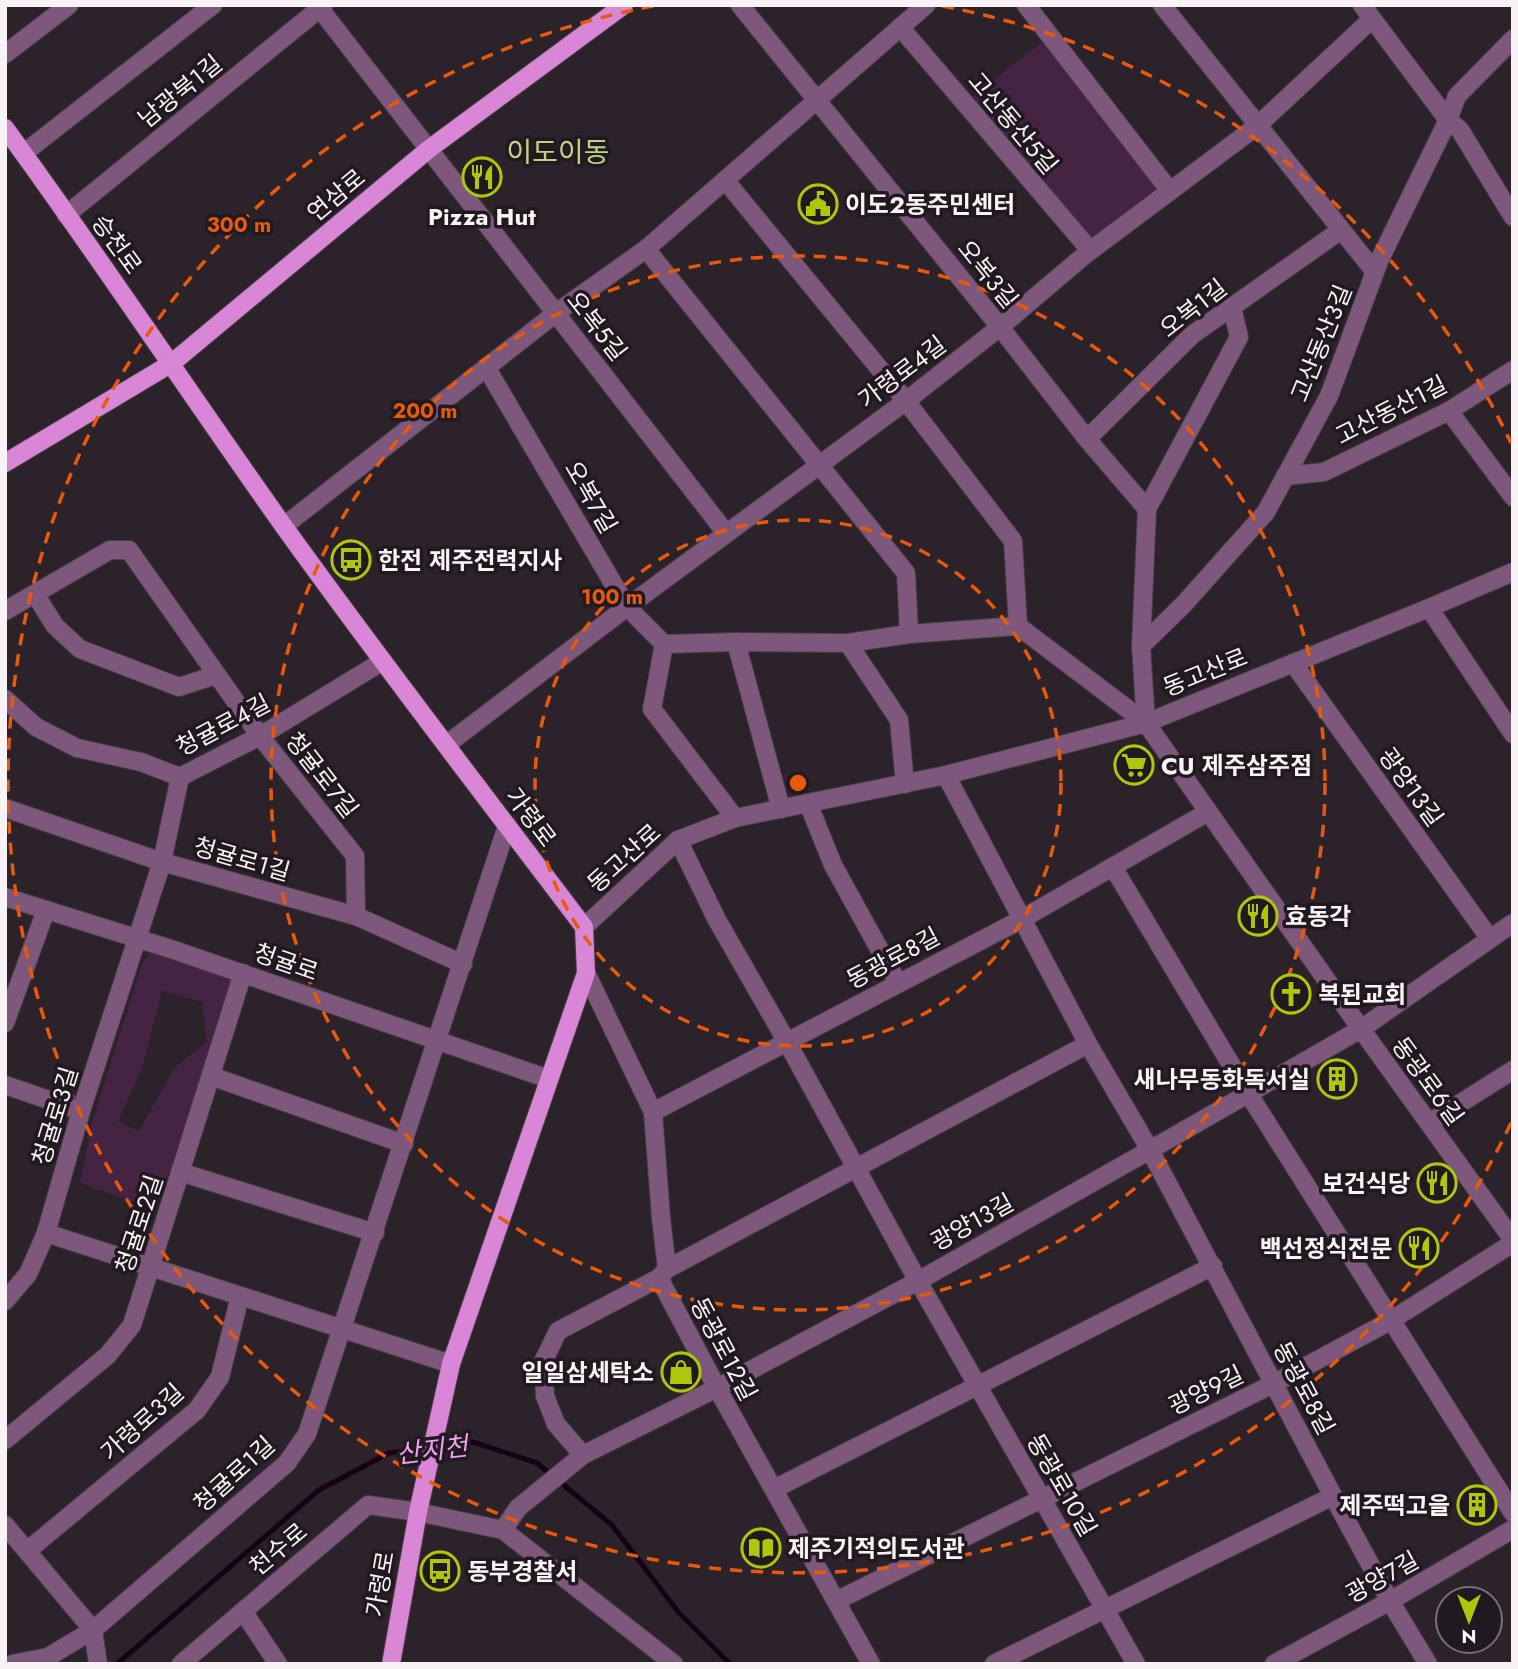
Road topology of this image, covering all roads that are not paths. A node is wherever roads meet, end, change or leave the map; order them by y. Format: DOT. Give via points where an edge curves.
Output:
graph roads {
  1 [pos="213,5"];
  2 [pos="624,5"];
  3 [pos="740,5"];
  4 [pos="926,5"];
  5 [pos="1026,5"];
  6 [pos="1162,5"];
  7 [pos="67,6"];
  8 [pos="320,6"];
  9 [pos="1367,12"];
  10 [pos="900,27"];
  11 [pos="1513,39"];
  12 [pos="5,54"];
  13 [pos="815,100"];
  14 [pos="1448,120"];
  15 [pos="1257,126"];
  16 [pos="5,128"];
  17 [pos="429,149"];
  18 [pos="23,153"];
  19 [pos="725,180"];
  20 [pos="1170,191"];
  21 [pos="66,215"];
  22 [pos="1513,217"];
  23 [pos="1341,230"];
  24 [pos="646,249"];
  25 [pos="1090,250"];
  26 [pos="1375,272"];
  27 [pos="1232,307"];
  28 [pos="556,313"];
  29 [pos="1000,327"];
  30 [pos="172,363"];
  31 [pos="486,367"];
  32 [pos="1513,370"];
  33 [pos="906,401"];
  34 [pos="1449,411"];
  35 [pos="1087,439"];
  36 [pos="5,463"];
  37 [pos="818,466"];
  38 [pos="1285,477"];
  39 [pos="1513,496"];
  40 [pos="1147,509"];
  41 [pos="284,526"];
  42 [pos="726,533"];
  43 [pos="1513,572"];
  44 [pos="35,594"];
  45 [pos="627,607"];
  46 [pos="1429,608"];
  47 [pos="5,611"];
  48 [pos="1018,626"];
  49 [pos="909,634"];
  50 [pos="736,642"];
  51 [pos="848,643"];
  52 [pos="664,644"];
  53 [pos="1141,646"];
  54 [pos="383,661"];
  55 [pos="1293,663"];
  56 [pos="216,675"];
  57 [pos="5,699"];
  58 [pos="1146,723"];
  59 [pos="1513,734"];
  60 [pos="260,736"];
  61 [pos="446,745"];
  62 [pos="946,775"];
  63 [pos="180,777"];
  64 [pos="905,784"];
  65 [pos="808,803"];
  66 [pos="5,808"];
  67 [pos="781,809"];
  68 [pos="1208,813"];
  69 [pos="735,818"];
  70 [pos="508,826"];
  71 [pos="678,840"];
  72 [pos="162,862"];
  73 [pos="1113,867"];
  74 [pos="5,897"];
  75 [pos="46,909"];
  76 [pos="356,916"];
  77 [pos="1021,919"];
  78 [pos="1513,923"];
  79 [pos="584,927"];
  80 [pos="136,937"];
  81 [pos="1490,939"];
  82 [pos="463,964"];
  83 [pos="243,973"];
  84 [pos="586,973"];
  85 [pos="898,984"];
  86 [pos="10,997"];
  87 [pos="5,1023"];
  88 [pos="1361,1029"];
  89 [pos="438,1040"];
  90 [pos="788,1042"];
  91 [pos="1088,1044"];
  92 [pos="1513,1070"];
  93 [pos="211,1076"];
  94 [pos="549,1079"];
  95 [pos="5,1085"];
  96 [pos="1248,1093"];
  97 [pos="81,1111"];
  98 [pos="653,1112"];
  99 [pos="1429,1123"];
  100 [pos="404,1144"];
  101 [pos="1150,1150"];
  102 [pos="856,1167"];
  103 [pos="180,1172"];
  104 [pos="46,1233"];
  105 [pos="374,1233"];
  106 [pos="1513,1241"];
  107 [pos="1213,1266"];
  108 [pos="150,1267"];
  109 [pos="663,1274"];
  110 [pos="918,1281"];
  111 [pos="240,1296"];
  112 [pos="5,1301"];
  113 [pos="1390,1321"];
  114 [pos="343,1329"];
  115 [pos="451,1364"];
  116 [pos="1273,1384"];
  117 [pos="978,1387"];
  118 [pos="717,1388"];
  119 [pos="5,1440"];
  120 [pos="583,1455"];
  121 [pos="774,1489"];
  122 [pos="1333,1496"];
  123 [pos="1041,1498"];
  124 [pos="418,1512"];
  125 [pos="1513,1513"];
  126 [pos="5,1525"];
  127 [pos="1513,1529"];
  128 [pos="503,1530"];
  129 [pos="27,1551"];
  130 [pos="836,1601"];
  131 [pos="1390,1601"];
  132 [pos="1104,1608"];
  133 [pos="243,1611"];
  134 [pos="93,1630"];
  135 [pos="12,1664"];
  136 [pos="97,1664"];
  137 [pos="181,1664"];
  138 [pos="278,1664"];
  139 [pos="391,1664"];
  140 [pos="674,1664"];
  141 [pos="871,1664"];
  142 [pos="994,1664"];
  143 [pos="1136,1664"];
  144 [pos="1274,1664"];
  145 [pos="1428,1664"];
  1 -- 18 [label="street"];
  2 -- 17 [label="main road, 연삼로"];
  3 -- 13 [label="street, 오복3길"];
  4 -- 10 [label="street"];
  5 -- 20 [label="street"];
  6 -- 15 [label="street"];
  7 -- 12 [label="street"];
  8 -- 17 [label="street, 오복5길"];
  8 -- 21 [label="street, 남광북1길"];
  9 -- 14 [label="street"];
  9 -- 15 [label="street, 가령로4길"];
  10 -- 13 [label="street"];
  10 -- 25 [label="street, 고산동산5길"];
  11 -- 14 [label="street, 고산동산3길" via="1457,96"];
  13 -- 19 [label="street"];
  13 -- 29 [label="street, 오복3길"];
  14 -- 22 [label="street" via="1460,130"];
  14 -- 26 [label="street, 고산동산3길"];
  15 -- 20 [label="street, 가령로4길"];
  15 -- 23 [label="street"];
  16 -- 18 [label="main road, 승천로"];
  17 -- 28 [label="street, 오복5길"];
  17 -- 30 [label="main road, 연삼로"];
  18 -- 21 [label="main road, 승천로"];
  19 -- 24 [label="street"];
  19 -- 33 [label="street"];
  20 -- 25 [label="street, 가령로4길"];
  21 -- 30 [label="main road, 승천로"];
  23 -- 26 [label="street"];
  23 -- 27 [label="street, 오복1길"];
  24 -- 28 [label="street"];
  24 -- 37 [label="street"];
  25 -- 29 [label="street, 가령로4길"];
  26 -- 38 [label="street, 고산동산3길" via="1329,396"];
  27 -- 35 [label="street, 오복1길" via="1192,335"];
  27 -- 40 [label="street" via="1239,337"];
  28 -- 31 [label="street"];
  28 -- 42 [label="street, 오복5길"];
  29 -- 33 [label="street, 가령로4길"];
  29 -- 35 [label="street, 오복3길"];
  30 -- 36 [label="main road, 연삼로"];
  30 -- 41 [label="main road, 가령로"];
  31 -- 41 [label="street"];
  31 -- 45 [label="street, 오복7길"];
  32 -- 34 [label="street, 고산동산1길"];
  33 -- 37 [label="street, 가령로4길"];
  33 -- 48 [label="street" via="1013,541"];
  34 -- 38 [label="street, 고산동산1길" via="1324,471"];
  34 -- 39 [label="street"];
  35 -- 40 [label="street, 오복3길"];
  37 -- 42 [label="street, 가령로4길"];
  37 -- 49 [label="street" via="906,573"];
  38 -- 53 [label="street, 고산동산3길" via="1266,512"];
  40 -- 53 [label="street"];
  41 -- 54 [label="main road, 가령로"];
  42 -- 45 [label="street, 가령로4길"];
  43 -- 46 [label="street, 동고산로"];
  44 -- 47 [label="street, 청귤로7길"];
  44 -- 56 [label="street" via="55,626 80,649 179,687"];
  44 -- 56 [label="street, 청귤로7길" via="110,550 128,550"];
  45 -- 52 [label="street, 오복7길"];
  45 -- 61 [label="street, 가령로4길"];
  46 -- 55 [label="street, 동고산로"];
  46 -- 59 [label="street"];
  48 -- 49 [label="street"];
  48 -- 58 [label="street"];
  49 -- 51 [label="street"];
  50 -- 51 [label="street"];
  50 -- 52 [label="street"];
  50 -- 67 [label="street"];
  51 -- 64 [label="street" via="899,720"];
  52 -- 69 [label="street" via="652,709"];
  53 -- 58 [label="street"];
  54 -- 60 [label="street, 청귤로4길"];
  54 -- 61 [label="main road, 가령로"];
  55 -- 58 [label="street, 동고산로"];
  55 -- 81 [label="street, 광양13길"];
  56 -- 60 [label="street, 청귤로7길"];
  57 -- 63 [label="street, 청귤로4길" via="36,727 77,748 141,762"];
  58 -- 62 [label="street, 동고산로"];
  58 -- 68 [label="street, 동광로6길"];
  60 -- 63 [label="street, 청귤로4길"];
  60 -- 76 [label="street, 청귤로7길" via="355,856"];
  61 -- 70 [label="main road, 가령로"];
  62 -- 64 [label="street, 동고산로"];
  62 -- 77 [label="street, 동광로8길"];
  63 -- 72 [label="street, 청귤로3길"];
  64 -- 65 [label="street, 동고산로"];
  65 -- 67 [label="street, 동고산로"];
  65 -- 85 [label="street" via="832,864"];
  66 -- 72 [label="street, 청귤로1길"];
  67 -- 69 [label="street, 동고산로"];
  68 -- 73 [label="street"];
  68 -- 88 [label="street, 동광로6길"];
  69 -- 71 [label="street, 동고산로"];
  70 -- 79 [label="main road, 가령로"];
  70 -- 82 [label="street, 청귤로1길"];
  71 -- 79 [label="street, 동고산로"];
  71 -- 90 [label="street, 동광로10길"];
  72 -- 76 [label="street, 청귤로1길"];
  72 -- 80 [label="street, 청귤로3길"];
  73 -- 77 [label="street"];
  73 -- 96 [label="street"];
  74 -- 75 [label="street, 청귤로"];
  75 -- 80 [label="street, 청귤로"];
  75 -- 86 [label="street"];
  76 -- 82 [label="street, 청귤로1길"];
  77 -- 85 [label="street, 동광로8길"];
  77 -- 91 [label="street, 동광로8길"];
  78 -- 81 [label="street, 광양13길"];
  79 -- 84 [label="main road"];
  80 -- 83 [label="street, 청귤로"];
  80 -- 97 [label="street, 청귤로3길"];
  81 -- 88 [label="street, 광양13길"];
  82 -- 89 [label="street, 청귤로1길"];
  83 -- 89 [label="street, 청귤로"];
  83 -- 93 [label="street, 청귤로2길"];
  84 -- 94 [label="main road"];
  84 -- 98 [label="street, 동광로12길"];
  85 -- 90 [label="street, 동광로8길"];
  86 -- 87 [label="street"];
  88 -- 96 [label="street, 광양13길"];
  88 -- 99 [label="street, 동광로6길"];
  89 -- 94 [label="street, 청귤로"];
  89 -- 100 [label="street, 청귤로1길"];
  90 -- 98 [label="street"];
  90 -- 102 [label="street, 동광로10길"];
  91 -- 101 [label="street, 동광로8길"];
  91 -- 102 [label="street"];
  92 -- 99 [label="street"];
  93 -- 100 [label="street"];
  93 -- 103 [label="street, 청귤로2길"];
  94 -- 115 [label="main road"];
  95 -- 97 [label="street"];
  96 -- 101 [label="street, 광양13길"];
  96 -- 113 [label="street"];
  97 -- 104 [label="street, 청귤로3길"];
  98 -- 109 [label="street, 동광로12길"];
  99 -- 106 [label="street, 동광로6길"];
  100 -- 105 [label="street, 청귤로1길"];
  101 -- 107 [label="street, 동광로8길"];
  101 -- 110 [label="street, 광양13길"];
  102 -- 109 [label="street"];
  102 -- 110 [label="street, 동광로10길"];
  103 -- 105 [label="street"];
  103 -- 108 [label="street, 청귤로2길"];
  104 -- 108 [label="street"];
  104 -- 112 [label="street, 청귤로3길" via="28,1274"];
  105 -- 114 [label="street, 청귤로1길"];
  106 -- 113 [label="street, 광양9길"];
  107 -- 116 [label="street, 동광로8길"];
  107 -- 117 [label="street"];
  108 -- 111 [label="street"];
  108 -- 119 [label="street, 청귤로2길" via="132,1325 108,1355"];
  109 -- 118 [label="street, 동광로12길"];
  109 -- 120 [label="street" via="558,1331 543,1362 545,1396 556,1424"];
  110 -- 117 [label="street, 동광로10길"];
  110 -- 118 [label="street, 광양13길"];
  111 -- 114 [label="street"];
  111 -- 129 [label="street, 가령로3길" via="220,1377 197,1410"];
  113 -- 116 [label="street, 광양9길"];
  113 -- 125 [label="street"];
  114 -- 115 [label="street"];
  114 -- 134 [label="street, 청귤로1길" via="307,1434 287,1463"];
  115 -- 124 [label="main road, 가령로"];
  116 -- 122 [label="street, 동광로8길"];
  116 -- 123 [label="street, 광양9길"];
  117 -- 121 [label="street"];
  117 -- 123 [label="street, 동광로10길"];
  118 -- 120 [label="street, 광양13길"];
  118 -- 121 [label="street, 동광로12길"];
  120 -- 128 [label="street, 광양13길" via="518,1508"];
  121 -- 130 [label="street, 동광로12길"];
  122 -- 131 [label="street, 동광로8길"];
  122 -- 132 [label="street"];
  123 -- 130 [label="street, 광양9길"];
  123 -- 132 [label="street, 동광로10길"];
  124 -- 128 [label="street, 천수로"];
  124 -- 133 [label="street, 천수로" via="368,1505"];
  124 -- 139 [label="main road, 가령로"];
  126 -- 129 [label="street"];
  127 -- 131 [label="street, 광양7길"];
  128 -- 140 [label="street"];
  129 -- 134 [label="street"];
  130 -- 141 [label="street, 동광로12길"];
  131 -- 144 [label="street, 광양7길"];
  131 -- 145 [label="street, 동광로8길"];
  132 -- 142 [label="street"];
  132 -- 143 [label="street, 동광로10길"];
  133 -- 137 [label="street, 천수로"];
  133 -- 138 [label="street"];
  134 -- 135 [label="street, 청귤로1길" via="48,1657"];
  134 -- 136 [label="street"];
}
